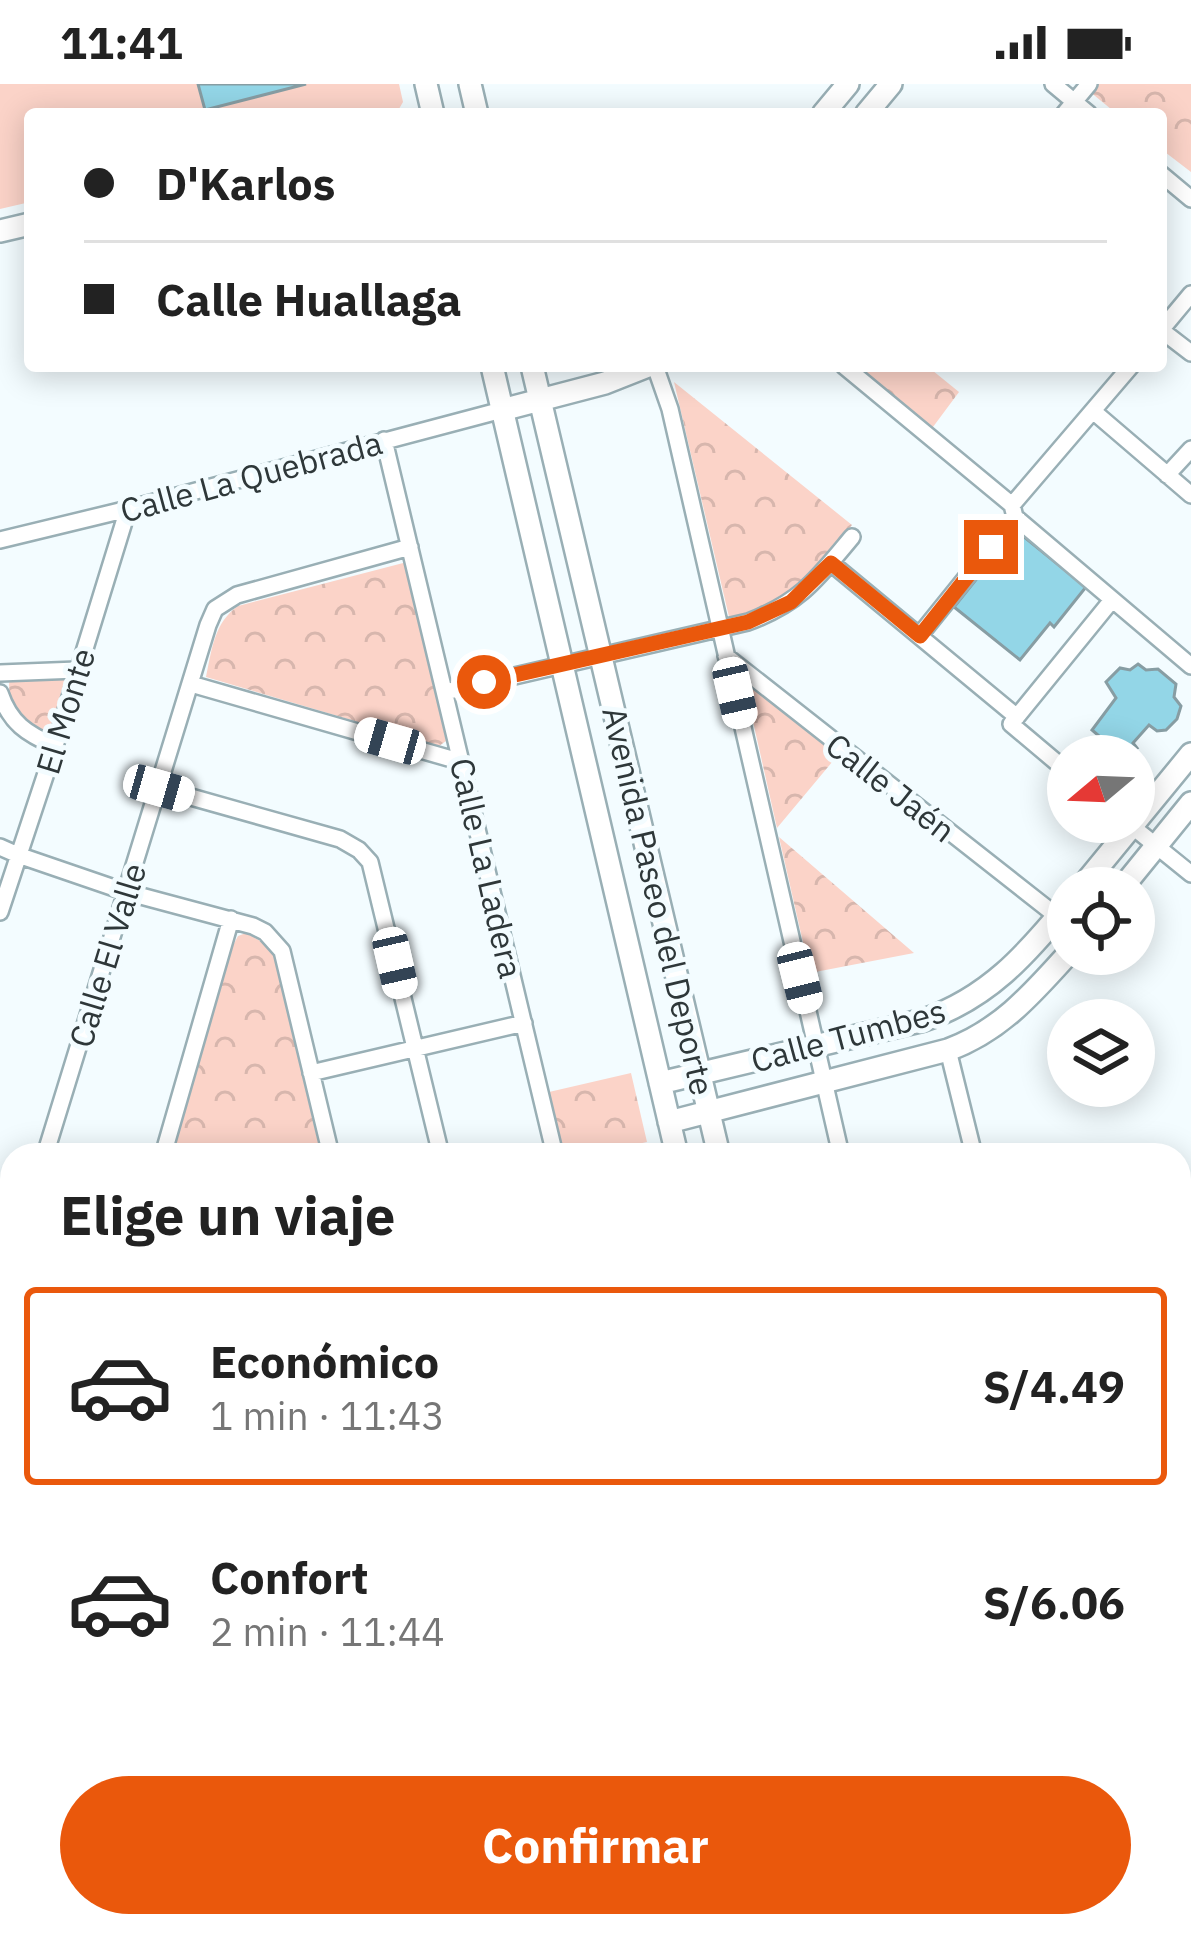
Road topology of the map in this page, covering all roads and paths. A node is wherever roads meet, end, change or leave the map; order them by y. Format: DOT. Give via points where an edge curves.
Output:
graph roads {
  1 [pos="848,84"];
  2 [pos="891,84"];
  3 [pos="1053,84"];
  4 [pos="1089,84"];
  5 [pos="828,108"];
  6 [pos="871,108"];
  7 [pos="1069,108"];
  8 [pos="1167,179"];
  9 [pos="1191,199"];
  10 [pos="1191,294"];
  11 [pos="1167,323"];
  12 [pos="1167,335"];
  13 [pos="1191,353"];
  14 [pos="493,372"];
  15 [pos="534,372"];
  16 [pos="635,372"];
  17 [pos="655,372"];
  18 [pos="851,372"];
  19 [pos="1125,372"];
  20 [pos="541,401"];
  21 [pos="502,410"];
  22 [pos="1093,411"];
  23 [pos="384,440"];
  24 [pos="1191,449"];
  25 [pos="1168,475"];
  26 [pos="1191,495"];
  27 [pos="128,509"];
  28 [pos="1013,511"];
  29 [pos="853,537"];
  30 [pos="0,540"];
  31 [pos="410,548"];
  32 [pos="831,563"];
  33 [pos="1112,600"];
  34 [pos="720,628"];
  35 [pos="920,636"];
  36 [pos="600,656"];
  37 [pos="726,656"];
  38 [pos="562,664"];
  39 [pos="1191,666"];
  40 [pos="77,670"];
  41 [pos="0,673"];
  42 [pos="191,684"];
  43 [pos="445,692"];
  44 [pos="0,693"];
  45 [pos="1014,720"];
  46 [pos="55,746"];
  47 [pos="1047,752"];
  48 [pos="1191,754"];
  49 [pos="462,762"];
  50 [pos="159,788"];
  51 [pos="1155,795"];
  52 [pos="1191,803"];
  53 [pos="1152,843"];
  54 [pos="1156,846"];
  55 [pos="0,847"];
  56 [pos="18,855"];
  57 [pos="1139,867"];
  58 [pos="1191,874"];
  59 [pos="126,892"];
  60 [pos="1047,898"];
  61 [pos="0,912"];
  62 [pos="230,919"];
  63 [pos="1047,927"];
  64 [pos="1048,975"];
  65 [pos="524,1023"];
  66 [pos="816,1046"];
  67 [pos="415,1049"];
  68 [pos="948,1050"];
  69 [pos="311,1073"];
  70 [pos="699,1073"];
  71 [pos="824,1082"];
  72 [pos="660,1083"];
  73 [pos="709,1112"];
  74 [pos="669,1122"];
  75 [pos="49,1143"];
  76 [pos="166,1143"];
  77 [pos="328,1143"];
  78 [pos="438,1143"];
  79 [pos="551,1143"];
  80 [pos="674,1143"];
  81 [pos="716,1143"];
  82 [pos="838,1143"];
  83 [pos="971,1143"];
  1 -- 5 [label="main road"];
  2 -- 6 [label="main road"];
  3 -- 7 [label="street"];
  4 -- 7 [label="street"];
  8 -- 9 [label="street"];
  10 -- 11 [label="street"];
  12 -- 13 [label="street"];
  14 -- 21 [label="main road, Avenida Paseo del Deporte"];
  15 -- 20 [label="main road, Avenida Paseo del Deporte"];
  16 -- 20 [label="main road"];
  17 -- 34 [label="street"];
  18 -- 28 [label="street"];
  19 -- 22 [label="street"];
  20 -- 21 [label="main road"];
  20 -- 36 [label="main road, Avenida Paseo del Deporte"];
  21 -- 23 [label="street, Calle La Quebrada"];
  21 -- 38 [label="main road, Avenida Paseo del Deporte"];
  22 -- 25 [label="street"];
  22 -- 28 [label="street"];
  23 -- 27 [label="street, Calle La Quebrada"];
  23 -- 31 [label="street, Calle La Ladera"];
  24 -- 25 [label="street"];
  25 -- 26 [label="street"];
  27 -- 30 [label="street, Calle La Quebrada"];
  27 -- 40 [label="street, El Monte"];
  28 -- 33 [label="street"];
  28 -- 35 [label="street"];
  29 -- 32 [label="street"];
  31 -- 42 [label="street, Calle El Valle" via="224,602 208,625"];
  31 -- 43 [label="street, Calle La Ladera"];
  32 -- 34 [label="street" via="791,602"];
  32 -- 35 [label="street"];
  33 -- 39 [label="street"];
  33 -- 45 [label="street"];
  34 -- 36 [label="street"];
  34 -- 37 [label="street"];
  35 -- 45 [label="street"];
  36 -- 38 [label="street"];
  36 -- 70 [label="main road, Avenida Paseo del Deporte"];
  37 -- 60 [label="street, Calle Jaén"];
  37 -- 66 [label="street"];
  38 -- 43 [label="street"];
  38 -- 72 [label="main road, Avenida Paseo del Deporte"];
  40 -- 41 [label="street"];
  40 -- 46 [label="street, El Monte"];
  42 -- 49 [label="street"];
  42 -- 50 [label="street, Calle El Valle"];
  43 -- 49 [label="street, Calle La Ladera"];
  44 -- 46 [label="street" via="19,727"];
  45 -- 47 [label="street"];
  46 -- 56 [label="street, El Monte"];
  48 -- 51 [label="main road"];
  49 -- 65 [label="street, Calle La Ladera"];
  50 -- 59 [label="street, Calle El Valle"];
  50 -- 67 [label="street" via="359,850 376,877"];
  52 -- 54 [label="main road"];
  53 -- 54 [label="street"];
  54 -- 57 [label="main road"];
  54 -- 58 [label="street"];
  55 -- 56 [label="street"];
  56 -- 59 [label="street"];
  56 -- 61 [label="street, El Monte"];
  59 -- 62 [label="street"];
  59 -- 75 [label="street, Calle El Valle"];
  62 -- 69 [label="street" via="265,932 282,951"];
  62 -- 76 [label="street"];
  63 -- 66 [label="main road, Calle Tumbes" via="962,1006"];
  64 -- 68 [label="main road, Calle Tumbes" via="1004,1020"];
  65 -- 67 [label="street"];
  65 -- 79 [label="street, Calle La Ladera"];
  66 -- 70 [label="main road, Calle Tumbes"];
  66 -- 71 [label="street"];
  67 -- 69 [label="street"];
  67 -- 78 [label="street"];
  68 -- 71 [label="main road, Calle Tumbes"];
  68 -- 83 [label="street"];
  69 -- 77 [label="street"];
  70 -- 72 [label="main road, Calle Tumbes"];
  70 -- 73 [label="main road, Avenida Paseo del Deporte"];
  71 -- 73 [label="main road, Calle Tumbes"];
  71 -- 82 [label="street"];
  72 -- 74 [label="main road, Avenida Paseo del Deporte"];
  73 -- 74 [label="main road, Calle Tumbes"];
  73 -- 81 [label="main road, Avenida Paseo del Deporte"];
  74 -- 80 [label="main road, Avenida Paseo del Deporte"];
}
